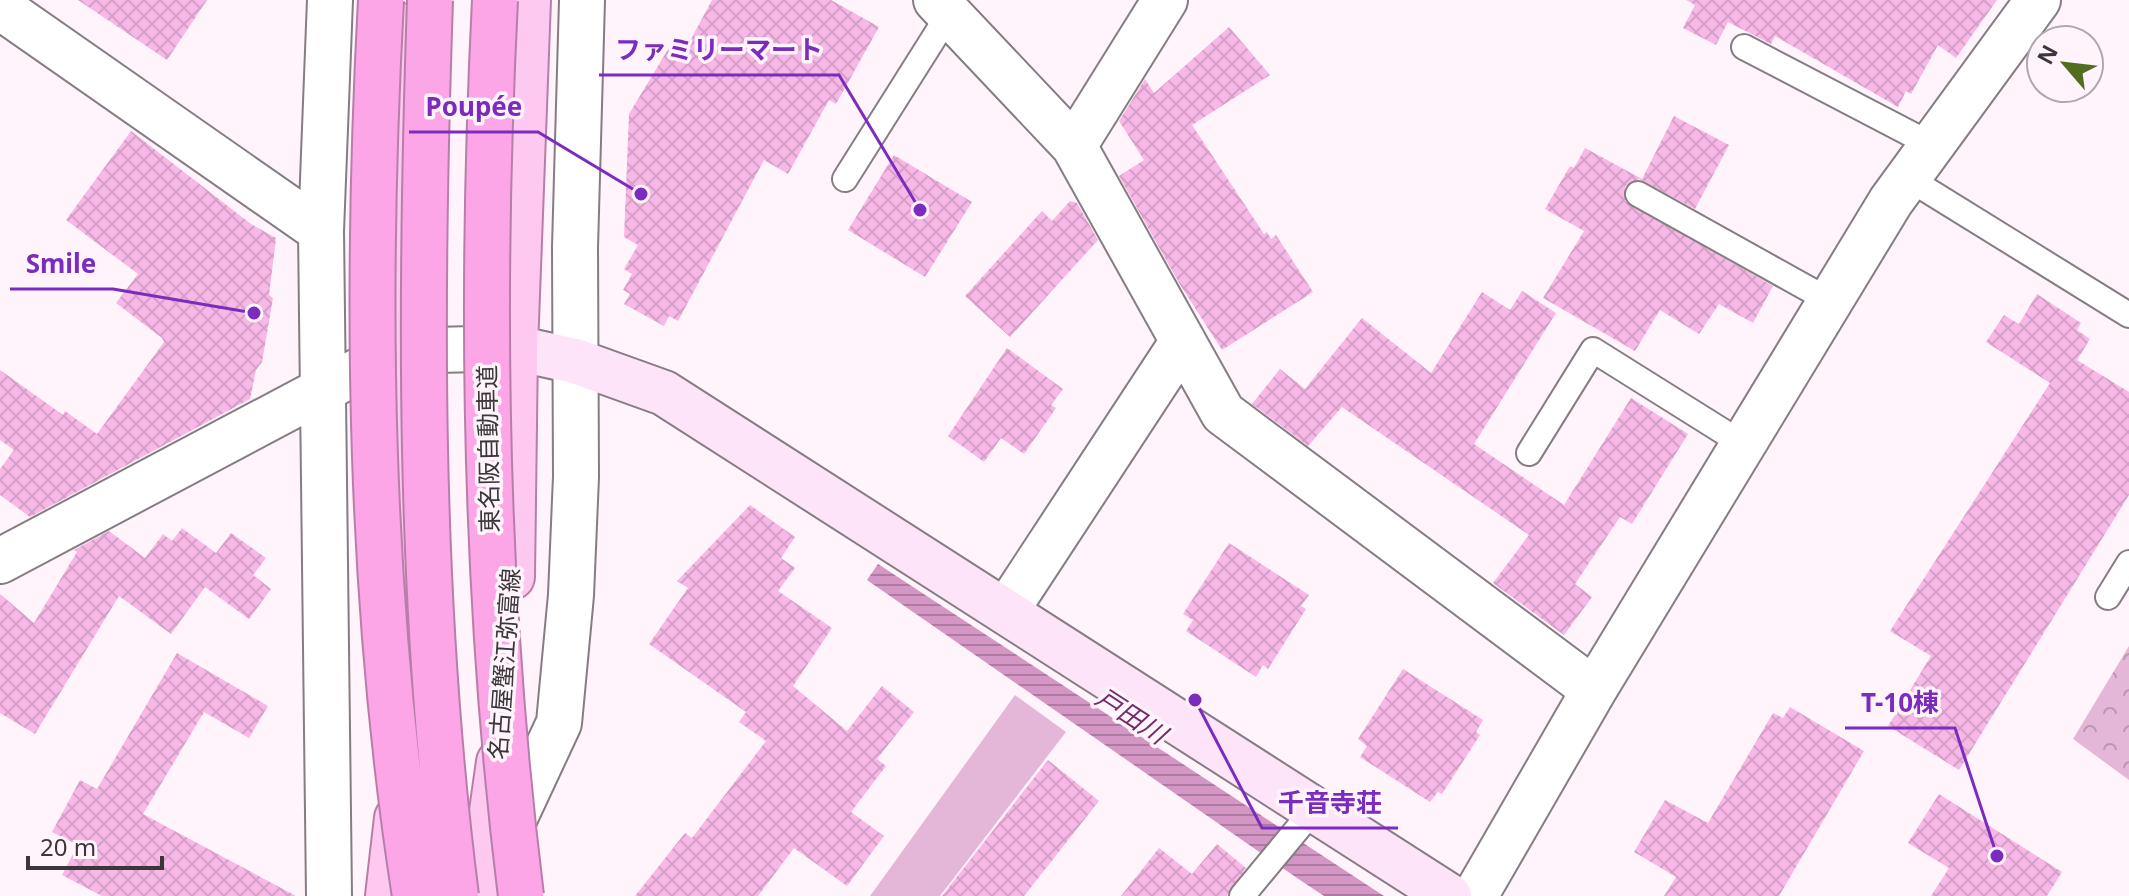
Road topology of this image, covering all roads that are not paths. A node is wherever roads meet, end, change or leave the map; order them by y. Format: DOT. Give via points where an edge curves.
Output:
graph roads {
  1 [pos="330,0"];
  2 [pos="381,0"];
  3 [pos="402,0"];
  4 [pos="430,0"];
  5 [pos="495,0"];
  6 [pos="528,0"];
  7 [pos="1165,0"];
  8 [pos="2035,1"];
  9 [pos="0,7"];
  10 [pos="582,7"];
  11 [pos="942,7"];
  12 [pos="1744,47"];
  13 [pos="1074,146"];
  14 [pos="1918,161"];
  15 [pos="845,179"];
  16 [pos="520,182"];
  17 [pos="1638,194"];
  18 [pos="321,231"];
  19 [pos="1830,301"];
  20 [pos="2129,315"];
  21 [pos="1183,341"];
  22 [pos="515,348"];
  23 [pos="396,351"];
  24 [pos="575,361"];
  25 [pos="323,390"];
  26 [pos="1743,444"];
  27 [pos="1529,453"];
  28 [pos="7,547"];
  29 [pos="2129,563"];
  30 [pos="2108,597"];
  31 [pos="1006,611"];
  32 [pos="1594,690"];
  33 [pos="1304,821"];
  34 [pos="485,893"];
  35 [pos="329,896"];
  36 [pos="388,896"];
  37 [pos="415,896"];
  38 [pos="1242,896"];
  39 [pos="1449,896"];
  40 [pos="1475,896"];
  1 -- 18 [label="street"];
  2 -- 37 [label="highway, bridge" via="374,133 378,500 386,659"];
  3 -- 23 [label="main road"];
  4 -- 34 [label="highway, bridge" via="424,297 433,661"];
  5 -- 34 [label="highway, 東名阪自動車道, bridge" via="488,153 488,494 500,674"];
  6 -- 16 [label="main road, 名古屋蟹江弥富線"];
  7 -- 13 [label="street"];
  8 -- 14 [label="street"];
  9 -- 18 [label="street"];
  10 -- 16 [label="street" via="554,102"];
  10 -- 24 [label="street"];
  11 -- 13 [label="street"];
  11 -- 15 [label="lane"];
  12 -- 14 [label="lane"];
  13 -- 21 [label="street"];
  14 -- 19 [label="street"];
  14 -- 20 [label="lane"];
  16 -- 22 [label="main road, 名古屋蟹江弥富線"];
  17 -- 19 [label="lane"];
  18 -- 25 [label="street"];
  19 -- 26 [label="street"];
  21 -- 31 [label="street"];
  21 -- 32 [label="street" via="1223,413"];
  22 -- 23 [label="street"];
  22 -- 24 [label="street"];
  22 -- 34 [label="main road, 名古屋蟹江弥富線" via="512,593"];
  23 -- 25 [label="street"];
  23 -- 36 [label="main road" via="403,712"];
  24 -- 31 [label="street" via="664,393"];
  24 -- 34 [label="street" via="576,491 559,723"];
  25 -- 28 [label="street"];
  25 -- 35 [label="street"];
  26 -- 27 [label="lane" via="1593,350"];
  26 -- 32 [label="street"];
  29 -- 30 [label="lane"];
  31 -- 33 [label="street"];
  32 -- 40 [label="street"];
  33 -- 38 [label="lane"];
  33 -- 39 [label="street"];
}
